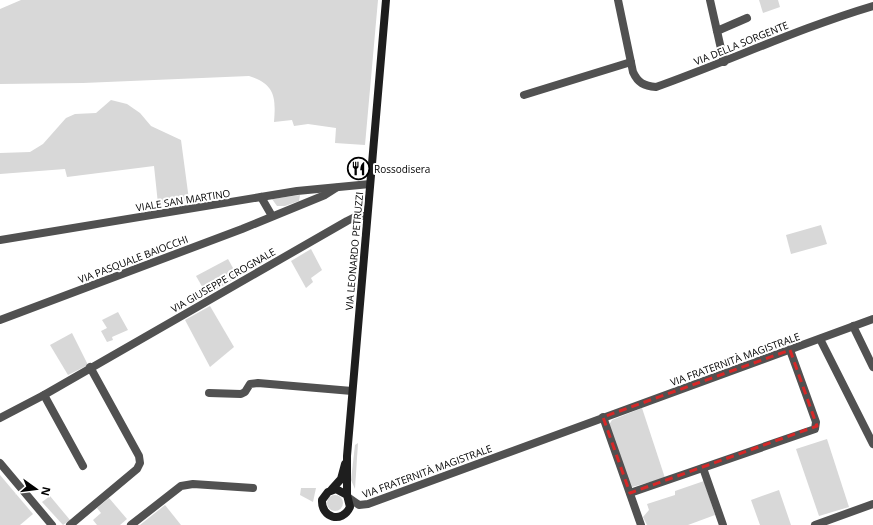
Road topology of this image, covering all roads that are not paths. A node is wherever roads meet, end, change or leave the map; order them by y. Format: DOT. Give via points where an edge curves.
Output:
graph roads {
  1 [pos="386,0"];
  2 [pos="618,0"];
  3 [pos="710,0"];
  4 [pos="873,6"];
  5 [pos="747,18"];
  6 [pos="717,31"];
  7 [pos="631,62"];
  8 [pos="724,62"];
  9 [pos="524,95"];
  10 [pos="370,184"];
  11 [pos="337,187"];
  12 [pos="308,190"];
  13 [pos="261,197"];
  14 [pos="309,201"];
  15 [pos="272,216"];
  16 [pos="367,216"];
  17 [pos="0,240"];
  18 [pos="873,319"];
  19 [pos="0,320"];
  20 [pos="853,326"];
  21 [pos="820,339"];
  22 [pos="790,350"];
  23 [pos="90,367"];
  24 [pos="873,367"];
  25 [pos="352,391"];
  26 [pos="209,392"];
  27 [pos="44,395"];
  28 [pos="603,417"];
  29 [pos="0,418"];
  30 [pos="873,444"];
  31 [pos="347,456"];
  32 [pos="0,463"];
  33 [pos="83,466"];
  34 [pos="703,468"];
  35 [pos="253,488"];
  36 [pos="332,490"];
  37 [pos="630,493"];
  38 [pos="348,496"];
  39 [pos="873,504"];
  40 [pos="326,514"];
  41 [pos="345,514"];
  42 [pos="52,525"];
  43 [pos="70,525"];
  44 [pos="131,525"];
  45 [pos="334,525"];
  46 [pos="344,525"];
  47 [pos="641,525"];
  48 [pos="723,525"];
  49 [pos="815,525"];
  1 -- 10 [label="main road, VIA LEONARDO PETRUZZI"];
  2 -- 7 [label="street, VIA DELLA SORGENTE"];
  3 -- 6 [label="street"];
  4 -- 8 [label="street, VIA DELLA SORGENTE" via="786,35"];
  5 -- 6 [label="street"];
  6 -- 8 [label="street"];
  7 -- 8 [label="street, VIA DELLA SORGENTE" via="636,80 656,88"];
  7 -- 9 [label="street"];
  10 -- 11 [label="street, VIALE SAN MARTINO"];
  10 -- 16 [label="main road, VIA LEONARDO PETRUZZI"];
  11 -- 12 [label="street, VIALE SAN MARTINO"];
  11 -- 14 [label="street, VIA PASQUALE BAIOCCHI"];
  12 -- 13 [label="street, VIALE SAN MARTINO"];
  12 -- 14 [label="street"];
  13 -- 15 [label="street"];
  13 -- 17 [label="street, VIALE SAN MARTINO"];
  14 -- 15 [label="street, VIA PASQUALE BAIOCCHI"];
  15 -- 19 [label="street, VIA PASQUALE BAIOCCHI"];
  16 -- 23 [label="street, VIA GIUSEPPE CROGNALE" via="352,218"];
  16 -- 25 [label="main road, VIA LEONARDO PETRUZZI"];
  18 -- 20 [label="street, VIA FRATERNITÀ MAGISTRALE"];
  20 -- 21 [label="street, VIA FRATERNITÀ MAGISTRALE"];
  20 -- 24 [label="street"];
  21 -- 22 [label="street, VIA FRATERNITÀ MAGISTRALE"];
  21 -- 30 [label="street"];
  22 -- 28 [label="street, VIA FRATERNITÀ MAGISTRALE"];
  22 -- 34 [label="street" via="816,422 815,429"];
  23 -- 27 [label="street, VIA GIUSEPPE CROGNALE"];
  23 -- 43 [label="street" via="139,456 140,463 137,469"];
  25 -- 26 [label="street" via="258,383 250,384 241,394"];
  25 -- 31 [label="main road, VIA LEONARDO PETRUZZI"];
  27 -- 29 [label="street, VIA GIUSEPPE CROGNALE"];
  27 -- 33 [label="street"];
  28 -- 37 [label="street"];
  28 -- 38 [label="street, VIA FRATERNITÀ MAGISTRALE" via="368,504 359,505"];
  31 -- 36 [label="main road, VIA LEONARDO PETRUZZI" via="341,479"];
  31 -- 38 [label="main road, VIA LEONARDO PETRUZZI"];
  32 -- 42 [label="street"];
  34 -- 37 [label="street"];
  34 -- 48 [label="street"];
  35 -- 44 [label="street" via="197,484 181,486"];
  36 -- 38 [label="main road" via="340,490"];
  36 -- 40 [label="main road" via="322,500"];
  37 -- 47 [label="street"];
  38 -- 41 [label="main road" via="350,507"];
  39 -- 49 [label="street"];
  40 -- 41 [label="main road" via="334,517"];
  40 -- 45 [label="main road"];
  41 -- 46 [label="main road"];
}
